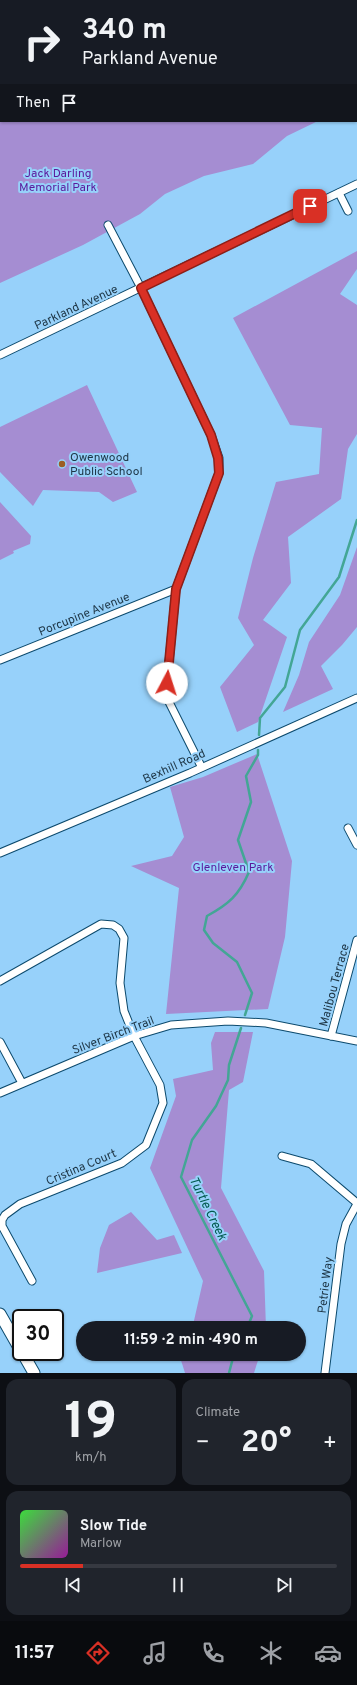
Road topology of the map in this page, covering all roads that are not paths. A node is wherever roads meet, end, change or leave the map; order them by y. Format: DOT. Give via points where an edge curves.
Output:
graph roads {
  1 [pos="357,184"];
  2 [pos="338,193"];
  3 [pos="348,211"];
  4 [pos="108,225"];
  5 [pos="141,288"];
  6 [pos="0,355"];
  7 [pos="176,589"];
  8 [pos="0,660"];
  9 [pos="357,698"];
  10 [pos="201,766"];
  11 [pos="348,828"];
  12 [pos="357,845"];
  13 [pos="0,853"];
  14 [pos="357,940"];
  15 [pos="0,981"];
  16 [pos="134,1036"];
  17 [pos="331,1036"];
  18 [pos="0,1042"];
  19 [pos="357,1042"];
  20 [pos="22,1083"];
  21 [pos="0,1093"];
  22 [pos="282,1156"];
  23 [pos="357,1203"];
  24 [pos="32,1281"];
  25 [pos="0,1314"];
  26 [pos="12,1335"];
  27 [pos="27,1361"];
  28 [pos="34,1373"];
  29 [pos="325,1373"];
  1 -- 2 [label="street, Parkland Avenue"];
  2 -- 3 [label="street"];
  2 -- 5 [label="street, Parkland Avenue"];
  4 -- 5 [label="street"];
  5 -- 6 [label="street, Parkland Avenue"];
  5 -- 7 [label="street" via="211,435 218,458 219,473"];
  7 -- 8 [label="street, Porcupine Avenue"];
  7 -- 10 [label="street" via="167,693"];
  9 -- 10 [label="street, Bexhill Road"];
  10 -- 13 [label="street, Bexhill Road" via="190,773"];
  11 -- 12 [label="street"];
  14 -- 17 [label="street, Malibou Terrace"];
  15 -- 16 [label="street, Cristina Court" via="101,924 113,925 124,938 120,983 124,1011"];
  16 -- 17 [label="street, Silver Birch Trail" via="171,1025 228,1021 266,1023"];
  16 -- 20 [label="street, Silver Birch Trail"];
  16 -- 24 [label="street, Cristina Court" via="160,1085 162,1103 154,1128 146,1145 122,1163 20,1204 5,1215 2,1226"];
  17 -- 19 [label="street, Silver Birch Trail"];
  18 -- 20 [label="street"];
  20 -- 21 [label="street, Silver Birch Trail"];
  22 -- 23 [label="street" via="311,1164"];
  23 -- 29 [label="street, Petrie Way" via="346,1224 341,1244"];
  25 -- 26 [label="main road"];
  27 -- 28 [label="main road"];
}
